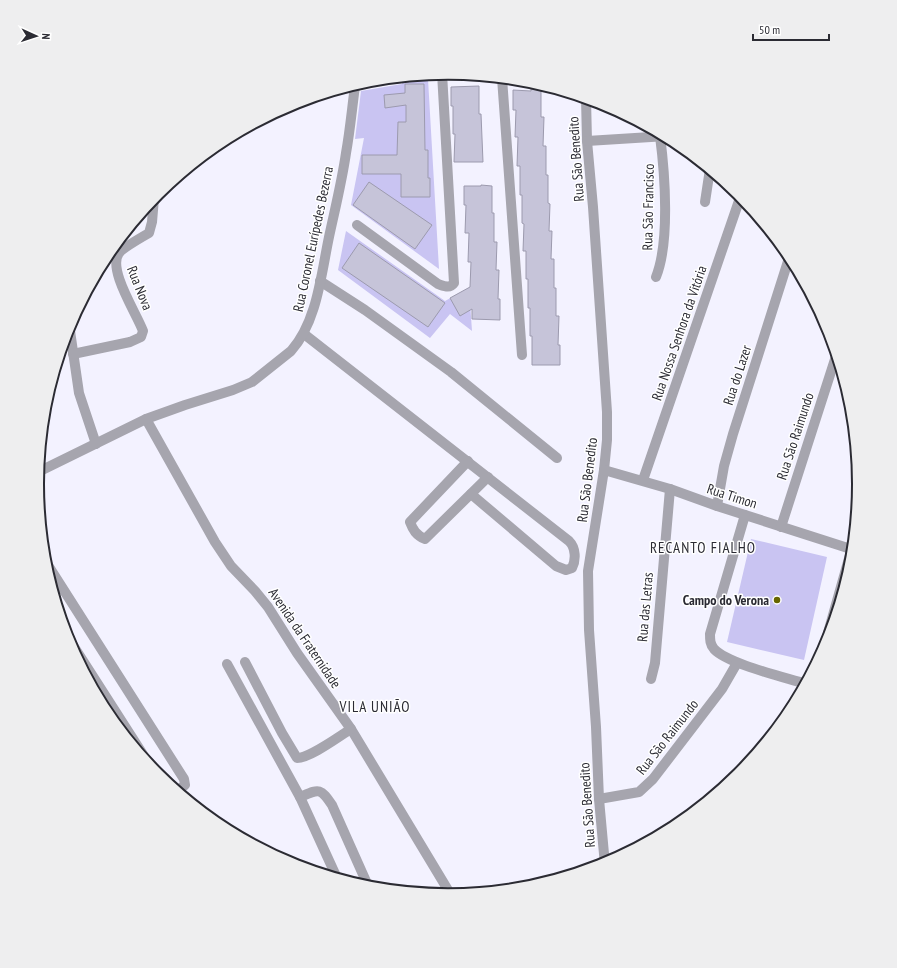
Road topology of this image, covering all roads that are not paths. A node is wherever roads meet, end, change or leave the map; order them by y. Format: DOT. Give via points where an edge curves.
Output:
graph roads {
  1 [pos="442,80"];
  2 [pos="502,83"];
  3 [pos="352,91"];
  4 [pos="586,104"];
  5 [pos="655,137"];
  6 [pos="587,141"];
  7 [pos="663,142"];
  8 [pos="709,175"];
  9 [pos="705,202"];
  10 [pos="739,202"];
  11 [pos="153,207"];
  12 [pos="357,225"];
  13 [pos="787,263"];
  14 [pos="656,277"];
  15 [pos="320,281"];
  16 [pos="304,334"];
  17 [pos="71,338"];
  18 [pos="73,354"];
  19 [pos="522,354"];
  20 [pos="834,362"];
  21 [pos="146,419"];
  22 [pos="96,444"];
  23 [pos="557,458"];
  24 [pos="468,461"];
  25 [pos="45,469"];
  26 [pos="604,470"];
  27 [pos="488,478"];
  28 [pos="643,480"];
  29 [pos="670,489"];
  30 [pos="471,494"];
  31 [pos="717,506"];
  32 [pos="745,515"];
  33 [pos="781,526"];
  34 [pos="848,548"];
  35 [pos="55,576"];
  36 [pos="246,662"];
  37 [pos="737,663"];
  38 [pos="227,664"];
  39 [pos="93,677"];
  40 [pos="651,679"];
  41 [pos="801,682"];
  42 [pos="123,724"];
  43 [pos="351,729"];
  44 [pos="182,788"];
  45 [pos="300,797"];
  46 [pos="599,799"];
  47 [pos="604,857"];
  48 [pos="334,872"];
  49 [pos="365,880"];
  50 [pos="447,888"];
  1 -- 12 [label="street" via="454,283 447,287 438,284"];
  2 -- 19 [label="street"];
  3 -- 15 [label="street, Rua Coronel Eurípedes Bezerra" via="346,154"];
  4 -- 6 [label="street, Rua São Benedito"];
  5 -- 6 [label="street"];
  6 -- 26 [label="street, Rua São Benedito" via="608,412"];
  7 -- 14 [label="street, Rua São Francisco" via="664,225 660,266"];
  8 -- 9 [label="street"];
  10 -- 28 [label="street, Rua Nossa Senhora da Vitória"];
  11 -- 18 [label="street, Rua Nova" via="149,233 121,251 116,260 116,269 140,325 141,337 130,342"];
  13 -- 31 [label="street, Rua do Lazer" via="732,434"];
  15 -- 16 [label="street, Rua Coronel Eurípedes Bezerra" via="313,312"];
  15 -- 23 [label="street" via="451,372"];
  16 -- 21 [label="street, Rua Coronel Eurípedes Bezerra" via="290,351 252,382"];
  16 -- 24 [label="street"];
  17 -- 18 [label="street"];
  18 -- 22 [label="street" via="79,393"];
  20 -- 33 [label="street, Rua São Raimundo"];
  21 -- 22 [label="street, Rua Coronel Eurípedes Bezerra"];
  21 -- 43 [label="street, Avenida da Fraternidade" via="215,542 231,566 268,607"];
  22 -- 25 [label="street, Rua Coronel Eurípedes Bezerra"];
  24 -- 27 [label="street"];
  24 -- 30 [label="street" via="410,522 413,530 425,538"];
  26 -- 28 [label="street, Rua Timon"];
  26 -- 46 [label="street, Rua São Benedito" via="588,571"];
  27 -- 30 [label="street"];
  27 -- 30 [label="street" via="573,545 572,568 566,570 556,566"];
  28 -- 29 [label="street, Rua Timon"];
  29 -- 31 [label="street, Rua Timon"];
  29 -- 40 [label="street, Rua das Letras" via="655,662"];
  31 -- 32 [label="street, Rua Timon"];
  32 -- 33 [label="street, Rua Timon"];
  32 -- 37 [label="street" via="710,634 714,649"];
  33 -- 34 [label="street, Rua Timon"];
  35 -- 44 [label="street" via="184,779 185,785"];
  36 -- 43 [label="street" via="297,758 310,754"];
  37 -- 41 [label="street"];
  37 -- 46 [label="street, Rua São Raimundo" via="722,689 646,787 639,792"];
  38 -- 45 [label="street"];
  39 -- 42 [label="street"];
  43 -- 50 [label="street, Avenida da Fraternidade"];
  45 -- 48 [label="street"];
  45 -- 49 [label="street" via="315,790 324,793 332,805"];
  46 -- 47 [label="street, Rua São Benedito"];
}
